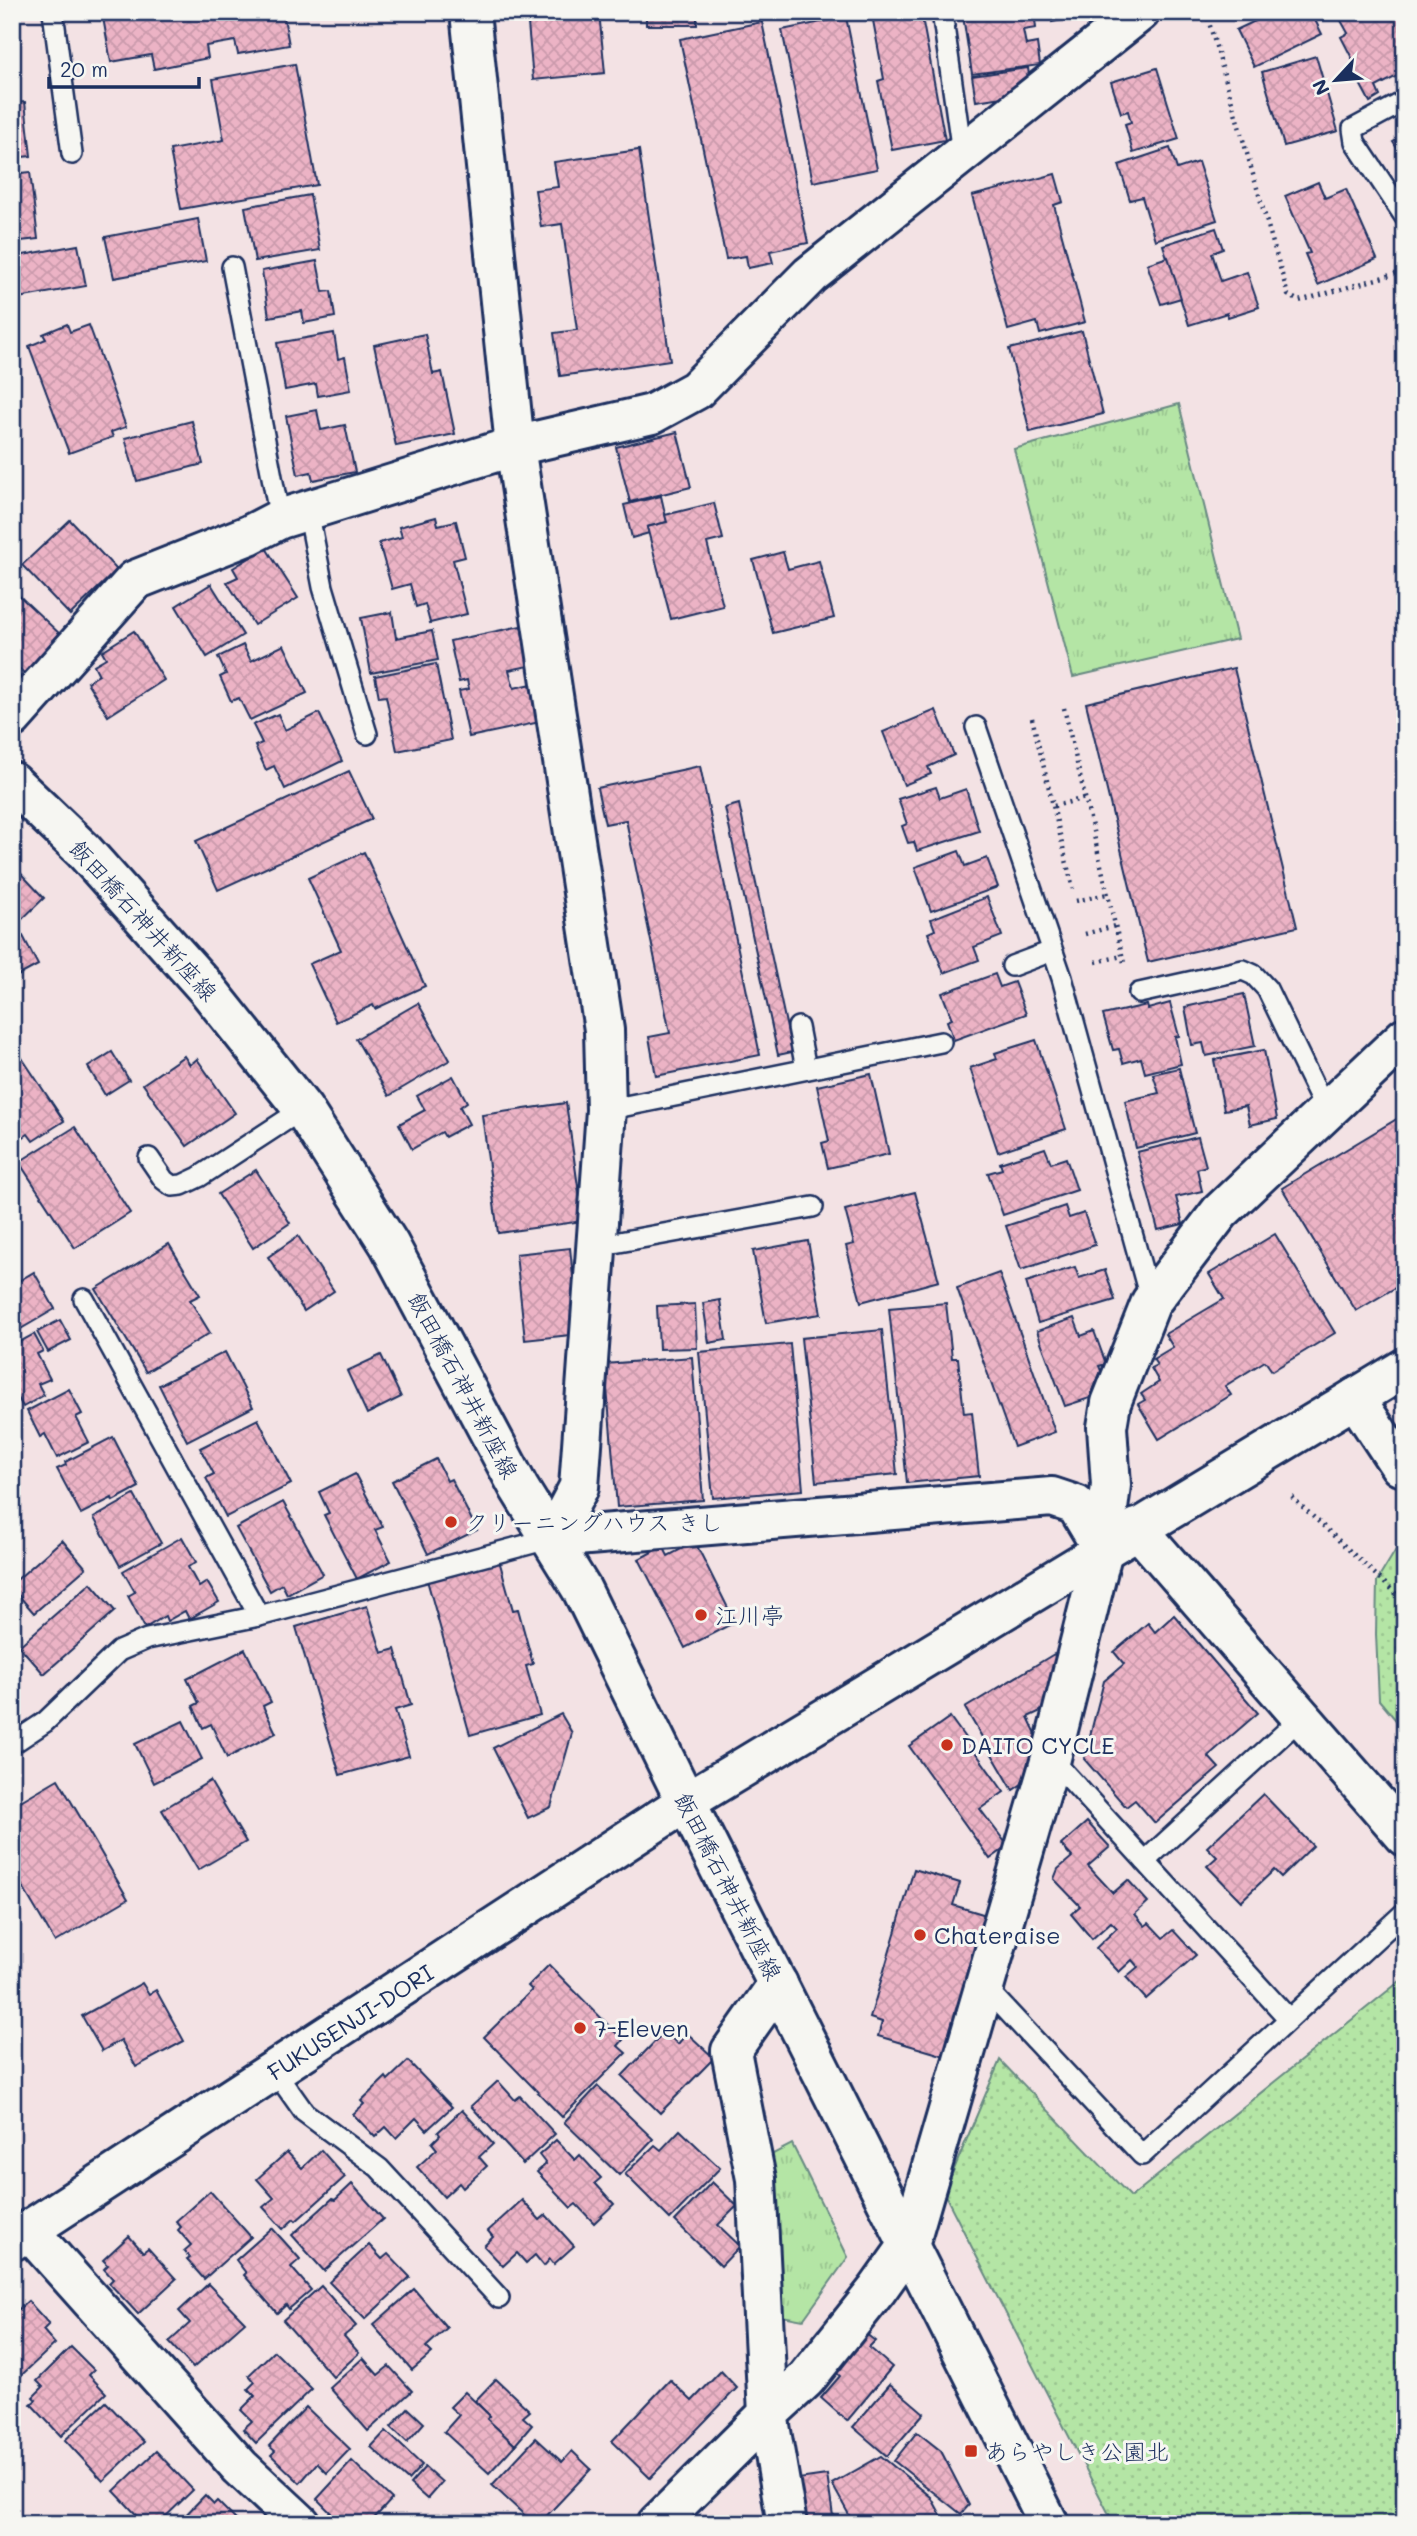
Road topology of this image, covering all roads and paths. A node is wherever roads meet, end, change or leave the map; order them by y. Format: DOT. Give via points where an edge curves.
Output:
graph roads {
  1 [pos="53,12"];
  2 [pos="470,12"];
  3 [pos="942,12"];
  4 [pos="1140,12"];
  5 [pos="1206,12"];
  6 [pos="1405,101"];
  7 [pos="962,153"];
  8 [pos="72,154"];
  9 [pos="1405,217"];
  10 [pos="232,267"];
  11 [pos="1405,271"];
  12 [pos="516,446"];
  13 [pos="294,514"];
  14 [pos="17,701"];
  15 [pos="1065,709"];
  16 [pos="1032,718"];
  17 [pos="976,727"];
  18 [pos="367,734"];
  19 [pos="12,782"];
  20 [pos="1085,798"];
  21 [pos="1054,806"];
  22 [pos="1107,894"];
  23 [pos="1115,926"];
  24 [pos="1084,934"];
  25 [pos="1052,951"];
  26 [pos="1122,956"];
  27 [pos="1096,962"];
  28 [pos="1012,966"];
  29 [pos="1139,993"];
  30 [pos="798,1027"];
  31 [pos="1405,1037"];
  32 [pos="941,1042"];
  33 [pos="806,1069"];
  34 [pos="303,1109"];
  35 [pos="606,1110"];
  36 [pos="1326,1111"];
  37 [pos="149,1157"];
  38 [pos="813,1207"];
  39 [pos="597,1246"];
  40 [pos="84,1299"];
  41 [pos="1151,1302"];
  42 [pos="1405,1368"];
  43 [pos="1355,1398"];
  44 [pos="1405,1467"];
  45 [pos="1292,1497"];
  46 [pos="1138,1528"];
  47 [pos="552,1538"];
  48 [pos="1103,1549"];
  49 [pos="1405,1601"];
  50 [pos="259,1616"];
  51 [pos="1302,1717"];
  52 [pos="12,1744"];
  53 [pos="1051,1758"];
  54 [pos="686,1801"];
  55 [pos="1405,1836"];
  56 [pos="1145,1861"];
  57 [pos="1405,1912"];
  58 [pos="778,1984"];
  59 [pos="986,1988"];
  60 [pos="1289,2019"];
  61 [pos="275,2071"];
  62 [pos="20,2235"];
  63 [pos="909,2245"];
  64 [pos="499,2298"];
  65 [pos="768,2414"];
  66 [pos="301,2524"];
  67 [pos="657,2524"];
  68 [pos="787,2524"];
  69 [pos="1049,2524"];
  1 -- 8 [label="lane"];
  2 -- 12 [label="street"];
  3 -- 7 [label="lane"];
  4 -- 7 [label="street"];
  5 -- 11 [label="path" via="1288,295 1299,301"];
  6 -- 9 [label="lane" via="1353,129 1355,142"];
  7 -- 12 [label="street" via="810,275 696,390 652,414"];
  10 -- 13 [label="lane"];
  12 -- 13 [label="street"];
  12 -- 35 [label="street" via="604,1030"];
  13 -- 14 [label="street" via="135,580"];
  13 -- 18 [label="lane" via="323,587"];
  15 -- 20 [label="path"];
  16 -- 21 [label="path"];
  17 -- 25 [label="lane"];
  19 -- 34 [label="street, 飯田橋石神井新座線" via="83,850 208,990"];
  20 -- 21 [label="path"];
  20 -- 22 [label="path"];
  21 -- 22 [label="path" via="1076,902"];
  22 -- 23 [label="path"];
  23 -- 24 [label="path"];
  23 -- 26 [label="path"];
  25 -- 28 [label="lane"];
  25 -- 41 [label="lane"];
  26 -- 27 [label="path"];
  26 -- 29 [label="path" via="1128,982"];
  29 -- 36 [label="lane" via="1243,970 1254,975 1267,989"];
  30 -- 33 [label="lane"];
  31 -- 36 [label="street"];
  32 -- 33 [label="lane"];
  33 -- 35 [label="lane"];
  34 -- 37 [label="lane" via="182,1185 172,1186 164,1180"];
  34 -- 47 [label="street, 飯田橋石神井新座線" via="389,1244 519,1488"];
  35 -- 39 [label="street"];
  36 -- 41 [label="street" via="1220,1212"];
  38 -- 39 [label="lane"];
  39 -- 47 [label="street" via="579,1487"];
  40 -- 50 [label="lane"];
  41 -- 48 [label="street" via="1111,1403 1107,1427 1111,1485"];
  42 -- 43 [label="street, FUKUSENJI-DORI"];
  43 -- 44 [label="street"];
  43 -- 46 [label="street, FUKUSENJI-DORI"];
  45 -- 49 [label="path"];
  46 -- 48 [label="street, FUKUSENJI-DORI"];
  46 -- 51 [label="street"];
  47 -- 48 [label="street" via="1052,1497 1076,1505"];
  47 -- 50 [label="lane"];
  47 -- 54 [label="street, 飯田橋石神井新座線"];
  48 -- 53 [label="street"];
  48 -- 54 [label="street, FUKUSENJI-DORI"];
  50 -- 52 [label="lane" via="147,1639 119,1651 45,1722"];
  51 -- 55 [label="street"];
  51 -- 56 [label="lane"];
  53 -- 56 [label="lane"];
  53 -- 59 [label="street"];
  54 -- 58 [label="street, 飯田橋石神井新座線"];
  54 -- 61 [label="street, FUKUSENJI-DORI"];
  56 -- 60 [label="lane"];
  57 -- 60 [label="lane"];
  58 -- 63 [label="street, 飯田橋石神井新座線"];
  58 -- 65 [label="street" via="732,2051 756,2179"];
  59 -- 60 [label="lane" via="1142,2155"];
  59 -- 63 [label="street"];
  61 -- 62 [label="street, FUKUSENJI-DORI"];
  61 -- 64 [label="lane" via="304,2112 379,2168"];
  62 -- 66 [label="street" via="240,2467"];
  63 -- 65 [label="street" via="806,2379"];
  63 -- 69 [label="street, 飯田橋石神井新座線"];
  65 -- 67 [label="street"];
  65 -- 68 [label="street"];
}
